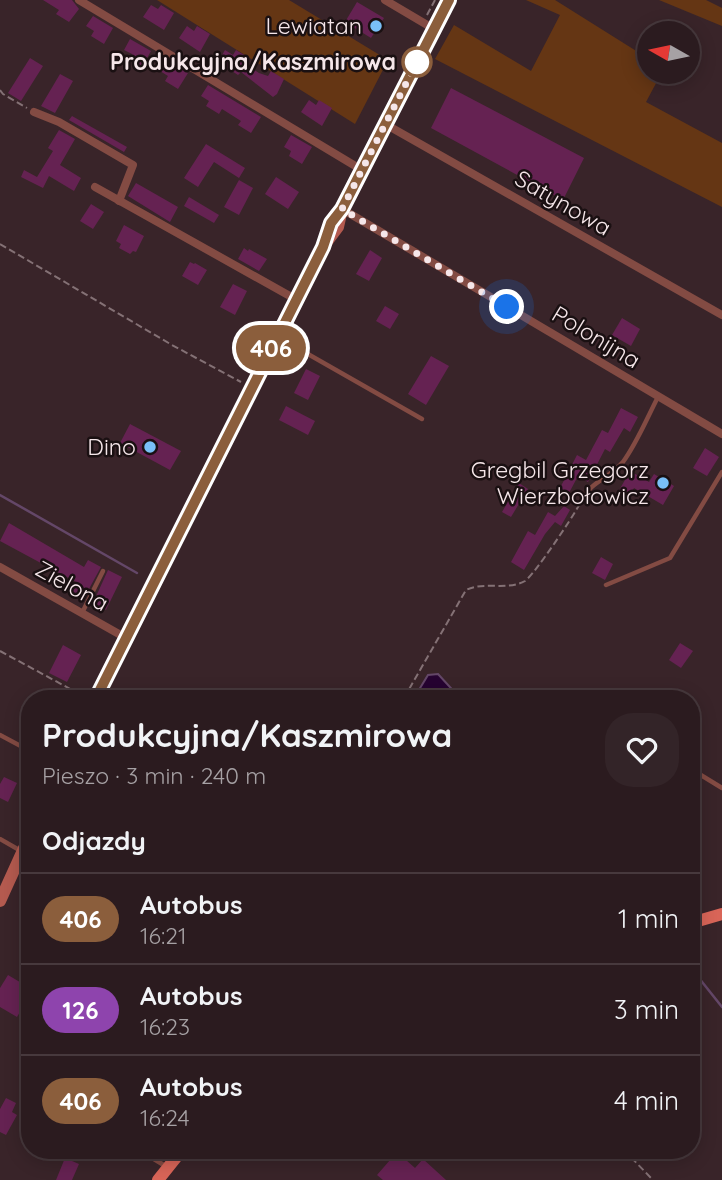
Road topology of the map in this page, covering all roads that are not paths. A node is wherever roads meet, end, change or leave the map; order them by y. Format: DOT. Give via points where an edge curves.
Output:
graph roads {
  1 [pos="79,0"];
  2 [pos="385,0"];
  3 [pos="449,0"];
  4 [pos="434,29"];
  5 [pos="34,112"];
  6 [pos="385,124"];
  7 [pos="362,170"];
  8 [pos="95,187"];
  9 [pos="119,201"];
  10 [pos="342,209"];
  11 [pos="297,300"];
  12 [pos="722,315"];
  13 [pos="277,337"];
  14 [pos="659,397"];
  15 [pos="422,419"];
  16 [pos="722,434"];
  17 [pos="722,472"];
  18 [pos="582,499"];
  19 [pos="0,568"];
  20 [pos="103,571"];
  21 [pos="606,585"];
  22 [pos="82,613"];
  23 [pos="126,638"];
  24 [pos="100,690"];
  25 [pos="0,735"];
  26 [pos="21,746"];
  27 [pos="700,775"];
  28 [pos="722,788"];
  29 [pos="0,839"];
  30 [pos="21,850"];
  31 [pos="21,853"];
  32 [pos="0,901"];
  33 [pos="722,914"];
  34 [pos="700,920"];
  35 [pos="154,1159"];
  36 [pos="175,1159"];
  37 [pos="168,1167"];
  38 [pos="158,1180"];
  1 -- 7 [label="street"];
  2 -- 4 [label="street"];
  3 -- 4 [label="street"];
  4 -- 6 [label="street"];
  5 -- 9 [label="street" via="133,166"];
  6 -- 7 [label="street"];
  6 -- 12 [label="street, Satynowa"];
  7 -- 10 [label="street"];
  8 -- 9 [label="street"];
  9 -- 11 [label="street"];
  10 -- 11 [label="street" via="338,227"];
  10 -- 14 [label="street, Polonijna"];
  11 -- 13 [label="street"];
  13 -- 15 [label="lane"];
  13 -- 23 [label="street"];
  14 -- 16 [label="street, Polonijna"];
  14 -- 18 [label="lane" via="623,462"];
  17 -- 21 [label="lane" via="670,558"];
  19 -- 22 [label="street, Zielona"];
  20 -- 22 [label="lane"];
  22 -- 23 [label="street, Zielona"];
  23 -- 24 [label="street"];
  25 -- 26 [label="lane"];
  27 -- 28 [label="lane"];
  29 -- 30 [label="lane"];
  31 -- 32 [label="street"];
  33 -- 34 [label="main road"];
  35 -- 37 [label="lane"];
  36 -- 37 [label="main road"];
  37 -- 38 [label="main road"];
}
